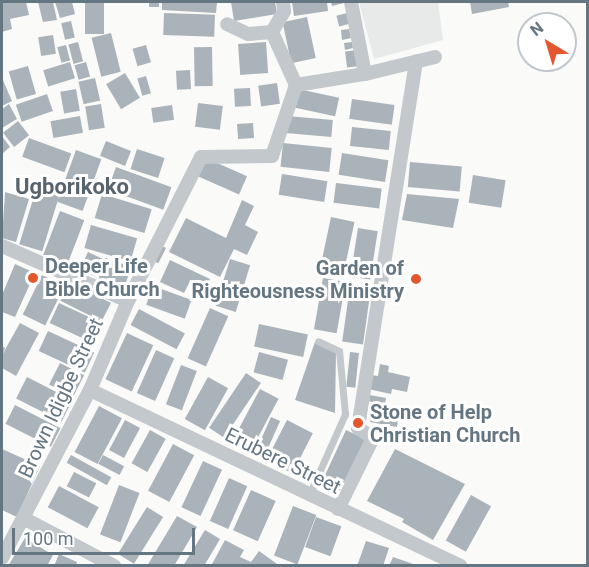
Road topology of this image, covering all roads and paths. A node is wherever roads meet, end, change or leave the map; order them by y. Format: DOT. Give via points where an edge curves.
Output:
graph roads {
  1 [pos="283,2"];
  2 [pos="351,2"];
  3 [pos="227,24"];
  4 [pos="272,32"];
  5 [pos="435,57"];
  6 [pos="416,62"];
  7 [pos="365,74"];
  8 [pos="296,85"];
  9 [pos="2,246"];
  10 [pos="128,300"];
  11 [pos="318,341"];
  12 [pos="90,390"];
  13 [pos="309,495"];
  14 [pos="338,509"];
  15 [pos="25,519"];
  16 [pos="2,558"];
  17 [pos="114,566"];
  18 [pos="460,566"];
  1 -- 4 [label="street" via="284,11"];
  2 -- 7 [label="street"];
  3 -- 4 [label="street" via="248,34"];
  4 -- 8 [label="street"];
  5 -- 6 [label="street"];
  6 -- 7 [label="street"];
  6 -- 14 [label="street" via="358,428 373,438"];
  7 -- 8 [label="street"];
  8 -- 10 [label="street, Brown Idigbe Street" via="272,156 201,157"];
  9 -- 10 [label="street"];
  10 -- 12 [label="street, Brown Idigbe Street"];
  11 -- 13 [label="lane" via="339,351 345,414"];
  12 -- 13 [label="street, Erubere Street"];
  12 -- 15 [label="street, Brown Idigbe Street"];
  13 -- 14 [label="street, Erubere Street"];
  14 -- 18 [label="street, Erubere Street"];
  15 -- 16 [label="street, Brown Idigbe Street"];
  15 -- 17 [label="street"];
}
